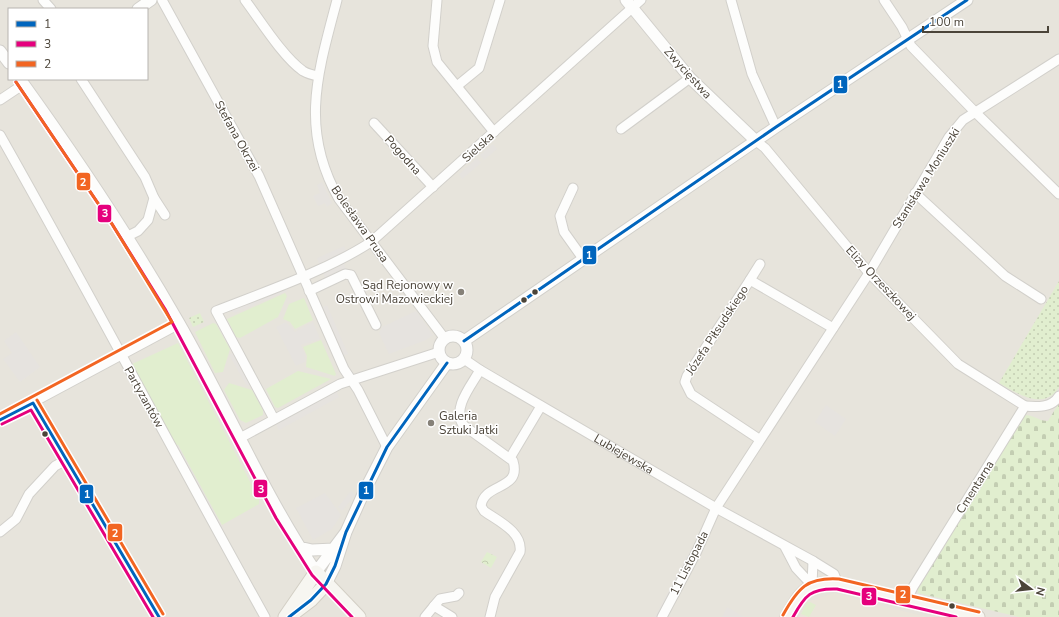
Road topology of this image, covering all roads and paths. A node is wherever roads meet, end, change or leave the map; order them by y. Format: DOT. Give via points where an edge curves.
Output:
graph roads {
  1 [pos="43,0"];
  2 [pos="152,0"];
  3 [pos="162,0"];
  4 [pos="245,0"];
  5 [pos="337,0"];
  6 [pos="437,0"];
  7 [pos="500,0"];
  8 [pos="641,0"];
  9 [pos="731,0"];
  10 [pos="884,0"];
  11 [pos="967,0"];
  12 [pos="630,4"];
  13 [pos="50,8"];
  14 [pos="140,8"];
  15 [pos="908,39"];
  16 [pos="0,51"];
  17 [pos="1059,59"];
  18 [pos="8,62"];
  19 [pos="318,76"];
  20 [pos="690,78"];
  21 [pos="82,80"];
  22 [pos="26,81"];
  23 [pos="457,86"];
  24 [pos="0,100"];
  25 [pos="975,112"];
  26 [pos="374,123"];
  27 [pos="776,127"];
  28 [pos="621,129"];
  29 [pos="494,132"];
  30 [pos="0,135"];
  31 [pos="756,141"];
  32 [pos="432,187"];
  33 [pos="573,188"];
  34 [pos="915,193"];
  35 [pos="1059,194"];
  36 [pos="154,198"];
  37 [pos="165,215"];
  38 [pos="126,237"];
  39 [pos="371,242"];
  40 [pos="584,260"];
  41 [pos="760,264"];
  42 [pos="869,273"];
  43 [pos="303,276"];
  44 [pos="750,280"];
  45 [pos="309,290"];
  46 [pos="1041,299"];
  47 [pos="179,324"];
  48 [pos="376,325"];
  49 [pos="833,328"];
  50 [pos="445,339"];
  51 [pos="464,341"];
  52 [pos="439,352"];
  53 [pos="121,356"];
  54 [pos="464,359"];
  55 [pos="447,363"];
  56 [pos="480,370"];
  57 [pos="351,380"];
  58 [pos="1059,396"];
  59 [pos="33,403"];
  60 [pos="540,406"];
  61 [pos="1025,406"];
  62 [pos="274,419"];
  63 [pos="0,420"];
  64 [pos="240,438"];
  65 [pos="759,439"];
  66 [pos="387,447"];
  67 [pos="510,458"];
  68 [pos="66,460"];
  69 [pos="716,508"];
  70 [pos="0,532"];
  71 [pos="346,532"];
  72 [pos="785,547"];
  73 [pos="299,548"];
  74 [pos="334,549"];
  75 [pos="813,561"];
  76 [pos="316,572"];
  77 [pos="326,584"];
  78 [pos="838,584"];
  79 [pos="812,585"];
  80 [pos="459,593"];
  81 [pos="906,601"];
  82 [pos="434,606"];
  83 [pos="159,617"];
  84 [pos="265,617"];
  85 [pos="285,617"];
  86 [pos="289,617"];
  87 [pos="359,617"];
  88 [pos="425,617"];
  89 [pos="452,617"];
  90 [pos="490,617"];
  91 [pos="662,617"];
  92 [pos="786,617"];
  93 [pos="978,617"];
  1 -- 13 [label="street"];
  2 -- 14 [label="street"];
  3 -- 43 [label="street, Stefana Okrzei" via="259,176"];
  4 -- 19 [label="street" via="301,70"];
  5 -- 19 [label="street, Bolesława Prusa"];
  6 -- 23 [label="street" via="433,46 437,62"];
  7 -- 23 [label="street" via="479,68"];
  8 -- 12 [label="street, Sielska"];
  9 -- 27 [label="street" via="752,74"];
  10 -- 15 [label="street"];
  11 -- 15 [label="street"];
  12 -- 20 [label="street, Zwycięstwa"];
  12 -- 29 [label="street, Sielska"];
  15 -- 25 [label="street" via="911,46"];
  15 -- 27 [label="street"];
  16 -- 18 [label="street"];
  17 -- 25 [label="street, Stanisława Moniuszki"];
  19 -- 39 [label="street, Bolesława Prusa" via="316,129 324,167 340,199"];
  20 -- 28 [label="street"];
  20 -- 31 [label="street, Zwycięstwa"];
  21 -- 36 [label="street" via="145,177"];
  22 -- 24 [label="street"];
  22 -- 38 [label="street"];
  23 -- 29 [label="street"];
  25 -- 34 [label="street, Stanisława Moniuszki" via="963,120 948,137"];
  25 -- 35 [label="street"];
  26 -- 32 [label="street, Pogodna"];
  27 -- 31 [label="street"];
  29 -- 32 [label="street, Sielska"];
  30 -- 53 [label="street, Partyzantów" via="70,258"];
  31 -- 40 [label="street"];
  31 -- 42 [label="street, Elizy Orzeszkowej" via="765,148"];
  32 -- 39 [label="street, Sielska"];
  33 -- 40 [label="street" via="560,216 564,232"];
  34 -- 42 [label="street, Stanisława Moniuszki"];
  34 -- 46 [label="street" via="1005,276"];
  36 -- 37 [label="street"];
  36 -- 38 [label="street" via="148,220 138,231"];
  38 -- 47 [label="street"];
  39 -- 43 [label="street, Sielska"];
  39 -- 50 [label="street, Bolesława Prusa"];
  40 -- 51 [label="street"];
  41 -- 44 [label="street"];
  42 -- 49 [label="street"];
  42 -- 61 [label="street, Elizy Orzeszkowej" via="958,364"];
  43 -- 45 [label="street, Stefana Okrzei"];
  43 -- 62 [label="street, Sielska" via="216,311"];
  44 -- 49 [label="street, Józefa Piłsudskiego"];
  44 -- 65 [label="street, Józefa Piłsudskiego" via="686,376 685,382 691,394"];
  45 -- 48 [label="street" via="345,274 350,275"];
  45 -- 57 [label="street, Stefana Okrzei"];
  47 -- 53 [label="street"];
  47 -- 64 [label="street"];
  49 -- 65 [label="street"];
  50 -- 51 [label="street" via="455,336"];
  50 -- 52 [label="street" via="440,344"];
  51 -- 54 [label="street" via="468,350"];
  52 -- 55 [label="street"];
  52 -- 57 [label="street"];
  53 -- 59 [label="street"];
  53 -- 84 [label="street, Partyzantów"];
  54 -- 55 [label="street" via="456,364"];
  54 -- 56 [label="street, Lubiejewska"];
  55 -- 66 [label="street"];
  56 -- 60 [label="street, Lubiejewska"];
  56 -- 67 [label="street" via="461,405 459,419 463,425"];
  57 -- 62 [label="street"];
  57 -- 66 [label="street, Stefana Okrzei"];
  58 -- 61 [label="street" via="1050,404 1038,407"];
  59 -- 63 [label="street"];
  59 -- 68 [label="street"];
  60 -- 67 [label="street"];
  60 -- 69 [label="street, Lubiejewska"];
  61 -- 81 [label="street, Cmentarna" via="912,587"];
  62 -- 64 [label="street"];
  64 -- 73 [label="street"];
  65 -- 69 [label="street"];
  66 -- 71 [label="street"];
  67 -- 90 [label="street" via="515,467 512,478 490,491 481,500 484,511 516,535 521,546 495,598"];
  68 -- 70 [label="street" via="55,466 29,494 16,519"];
  68 -- 83 [label="street"];
  69 -- 72 [label="street, Lubiejewska"];
  69 -- 91 [label="street, 11 Listopada" via="696,553"];
  71 -- 74 [label="street"];
  71 -- 77 [label="street"];
  72 -- 75 [label="street, Lubiejewska"];
  72 -- 79 [label="street" via="796,568"];
  73 -- 74 [label="street"];
  73 -- 76 [label="street"];
  74 -- 76 [label="street"];
  75 -- 78 [label="street, Lubiejewska" via="834,574"];
  75 -- 79 [label="street"];
  76 -- 77 [label="main road"];
  76 -- 85 [label="main road"];
  77 -- 86 [label="main road"];
  77 -- 87 [label="main road"];
  78 -- 79 [label="main road" via="825,582"];
  78 -- 81 [label="main road"];
  79 -- 92 [label="main road" via="802,592"];
  80 -- 82 [label="street" via="440,599"];
  81 -- 93 [label="main road"];
  82 -- 88 [label="street"];
  82 -- 89 [label="street"];
}
